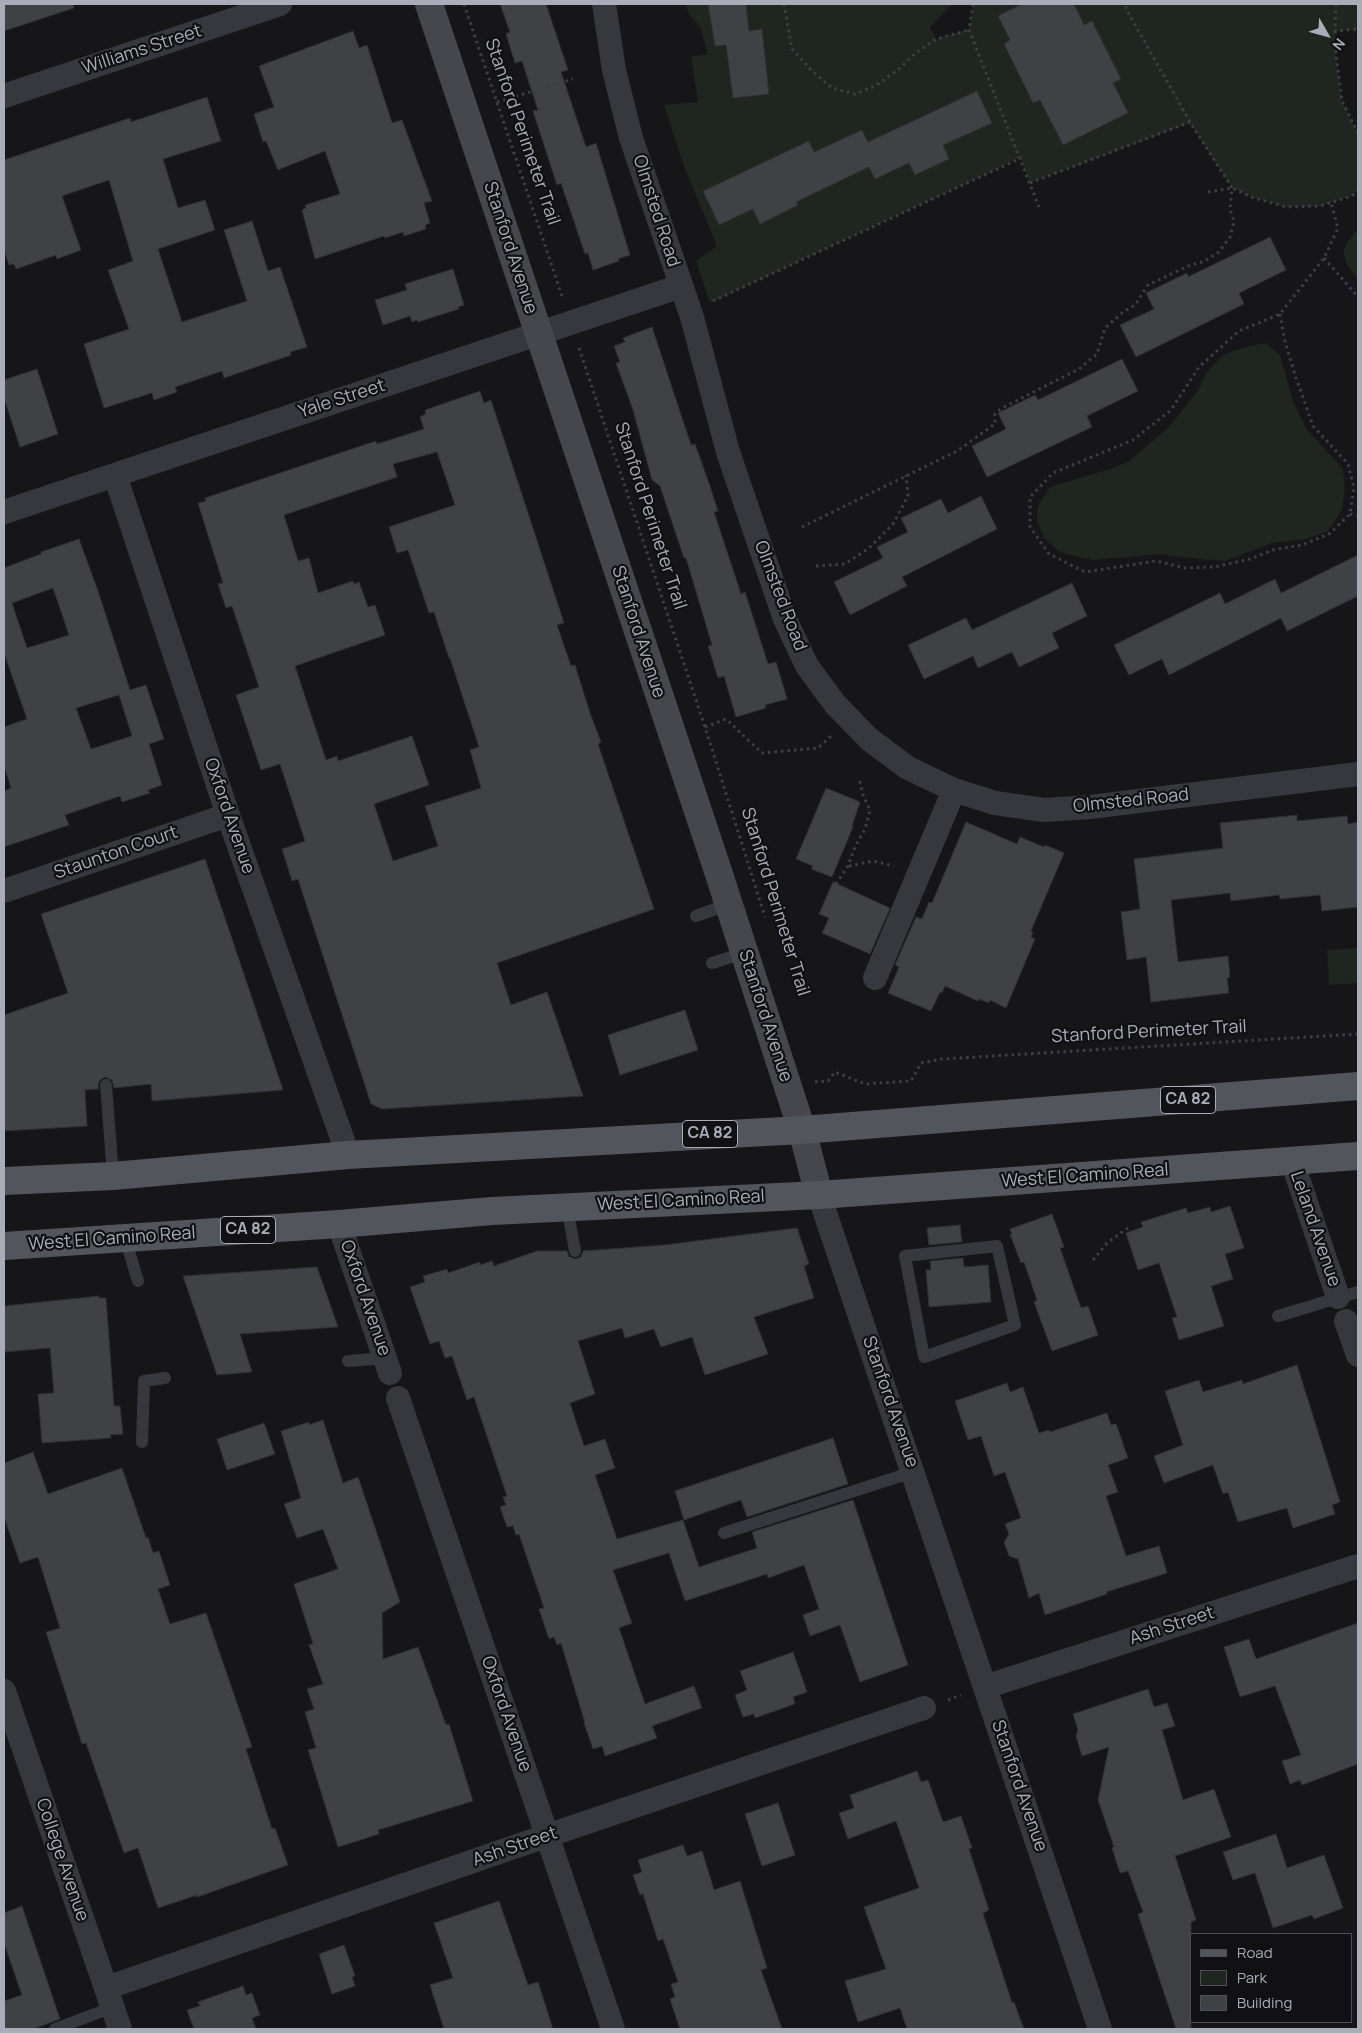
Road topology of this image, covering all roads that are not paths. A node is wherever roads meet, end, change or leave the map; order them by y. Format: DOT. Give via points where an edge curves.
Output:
graph roads {
  1 [pos="280,4"];
  2 [pos="429,4"];
  3 [pos="604,4"];
  4 [pos="4,96"];
  5 [pos="681,286"];
  6 [pos="539,334"];
  7 [pos="115,475"];
  8 [pos="4,512"];
  9 [pos="1358,774"];
  10 [pos="954,790"];
  11 [pos="228,816"];
  12 [pos="4,891"];
  13 [pos="729,904"];
  14 [pos="696,916"];
  15 [pos="744,952"];
  16 [pos="712,963"];
  17 [pos="875,978"];
  18 [pos="106,1085"];
  19 [pos="1358,1086"];
  20 [pos="802,1130"];
  21 [pos="348,1155"];
  22 [pos="1358,1156"];
  23 [pos="1292,1161"];
  24 [pos="113,1176"];
  25 [pos="4,1181"];
  26 [pos="819,1195"];
  27 [pos="567,1206"];
  28 [pos="339,1224"];
  29 [pos="125,1238"];
  30 [pos="4,1246"];
  31 [pos="575,1251"];
  32 [pos="138,1281"];
  33 [pos="1348,1295"];
  34 [pos="1278,1316"];
  35 [pos="1346,1321"];
  36 [pos="1015,1325"];
  37 [pos="1358,1355"];
  38 [pos="348,1361"];
  39 [pos="387,1366"];
  40 [pos="165,1378"];
  41 [pos="398,1398"];
  42 [pos="142,1442"];
  43 [pos="913,1472"];
  44 [pos="724,1533"];
  45 [pos="1358,1566"];
  46 [pos="985,1687"];
  47 [pos="4,1691"];
  48 [pos="924,1708"];
  49 [pos="548,1836"];
  50 [pos="113,2008"];
  51 [pos="54,2029"];
  52 [pos="613,2029"];
  53 [pos="1100,2029"];
  1 -- 4 [label="street, Williams Street"];
  2 -- 6 [label="street, Stanford Avenue"];
  3 -- 5 [label="street, Olmsted Road" via="614,70 631,138"];
  5 -- 6 [label="street, Yale Street"];
  5 -- 10 [label="street, Olmsted Road" via="728,452 785,619 807,666 835,704 869,740 908,768"];
  6 -- 7 [label="street, Yale Street"];
  6 -- 13 [label="street, Stanford Avenue"];
  7 -- 8 [label="street, Yale Street"];
  7 -- 11 [label="street, Oxford Avenue"];
  9 -- 10 [label="street, Olmsted Road" via="1044,810 995,803"];
  10 -- 17 [label="street"];
  11 -- 12 [label="street, Staunton Court"];
  11 -- 21 [label="street, Oxford Avenue"];
  13 -- 14 [label="lane"];
  13 -- 15 [label="street, Stanford Avenue"];
  15 -- 16 [label="lane"];
  15 -- 20 [label="street, Stanford Avenue"];
  18 -- 24 [label="lane"];
  19 -- 20 [label="main road, CA 82"];
  20 -- 21 [label="main road, CA 82"];
  20 -- 26 [label="street, Stanford Avenue"];
  21 -- 24 [label="main road, CA 82"];
  22 -- 23 [label="main road, West El Camino Real / CA 82"];
  23 -- 26 [label="main road, West El Camino Real / CA 82"];
  23 -- 33 [label="street, Leland Avenue"];
  24 -- 25 [label="main road, CA 82"];
  26 -- 27 [label="main road, West El Camino Real / CA 82"];
  26 -- 43 [label="street, Stanford Avenue"];
  27 -- 28 [label="main road, West El Camino Real / CA 82"];
  27 -- 31 [label="lane"];
  28 -- 29 [label="main road, West El Camino Real / CA 82"];
  28 -- 39 [label="street, Oxford Avenue"];
  29 -- 30 [label="main road, West El Camino Real / CA 82"];
  29 -- 32 [label="lane"];
  33 -- 34 [label="lane"];
  35 -- 37 [label="street"];
  36 -- 36 [label="lane" via="998,1246 905,1256 924,1357"];
  38 -- 39 [label="lane"];
  40 -- 42 [label="lane" via="144,1381"];
  41 -- 49 [label="street, Oxford Avenue"];
  43 -- 44 [label="lane"];
  43 -- 46 [label="street, Stanford Avenue"];
  45 -- 46 [label="street, Ash Street"];
  46 -- 53 [label="street, Stanford Avenue"];
  47 -- 50 [label="street, College Avenue"];
  48 -- 49 [label="street, Ash Street"];
  49 -- 50 [label="street, Ash Street"];
  49 -- 52 [label="street, Oxford Avenue"];
  50 -- 51 [label="lane"];
}
